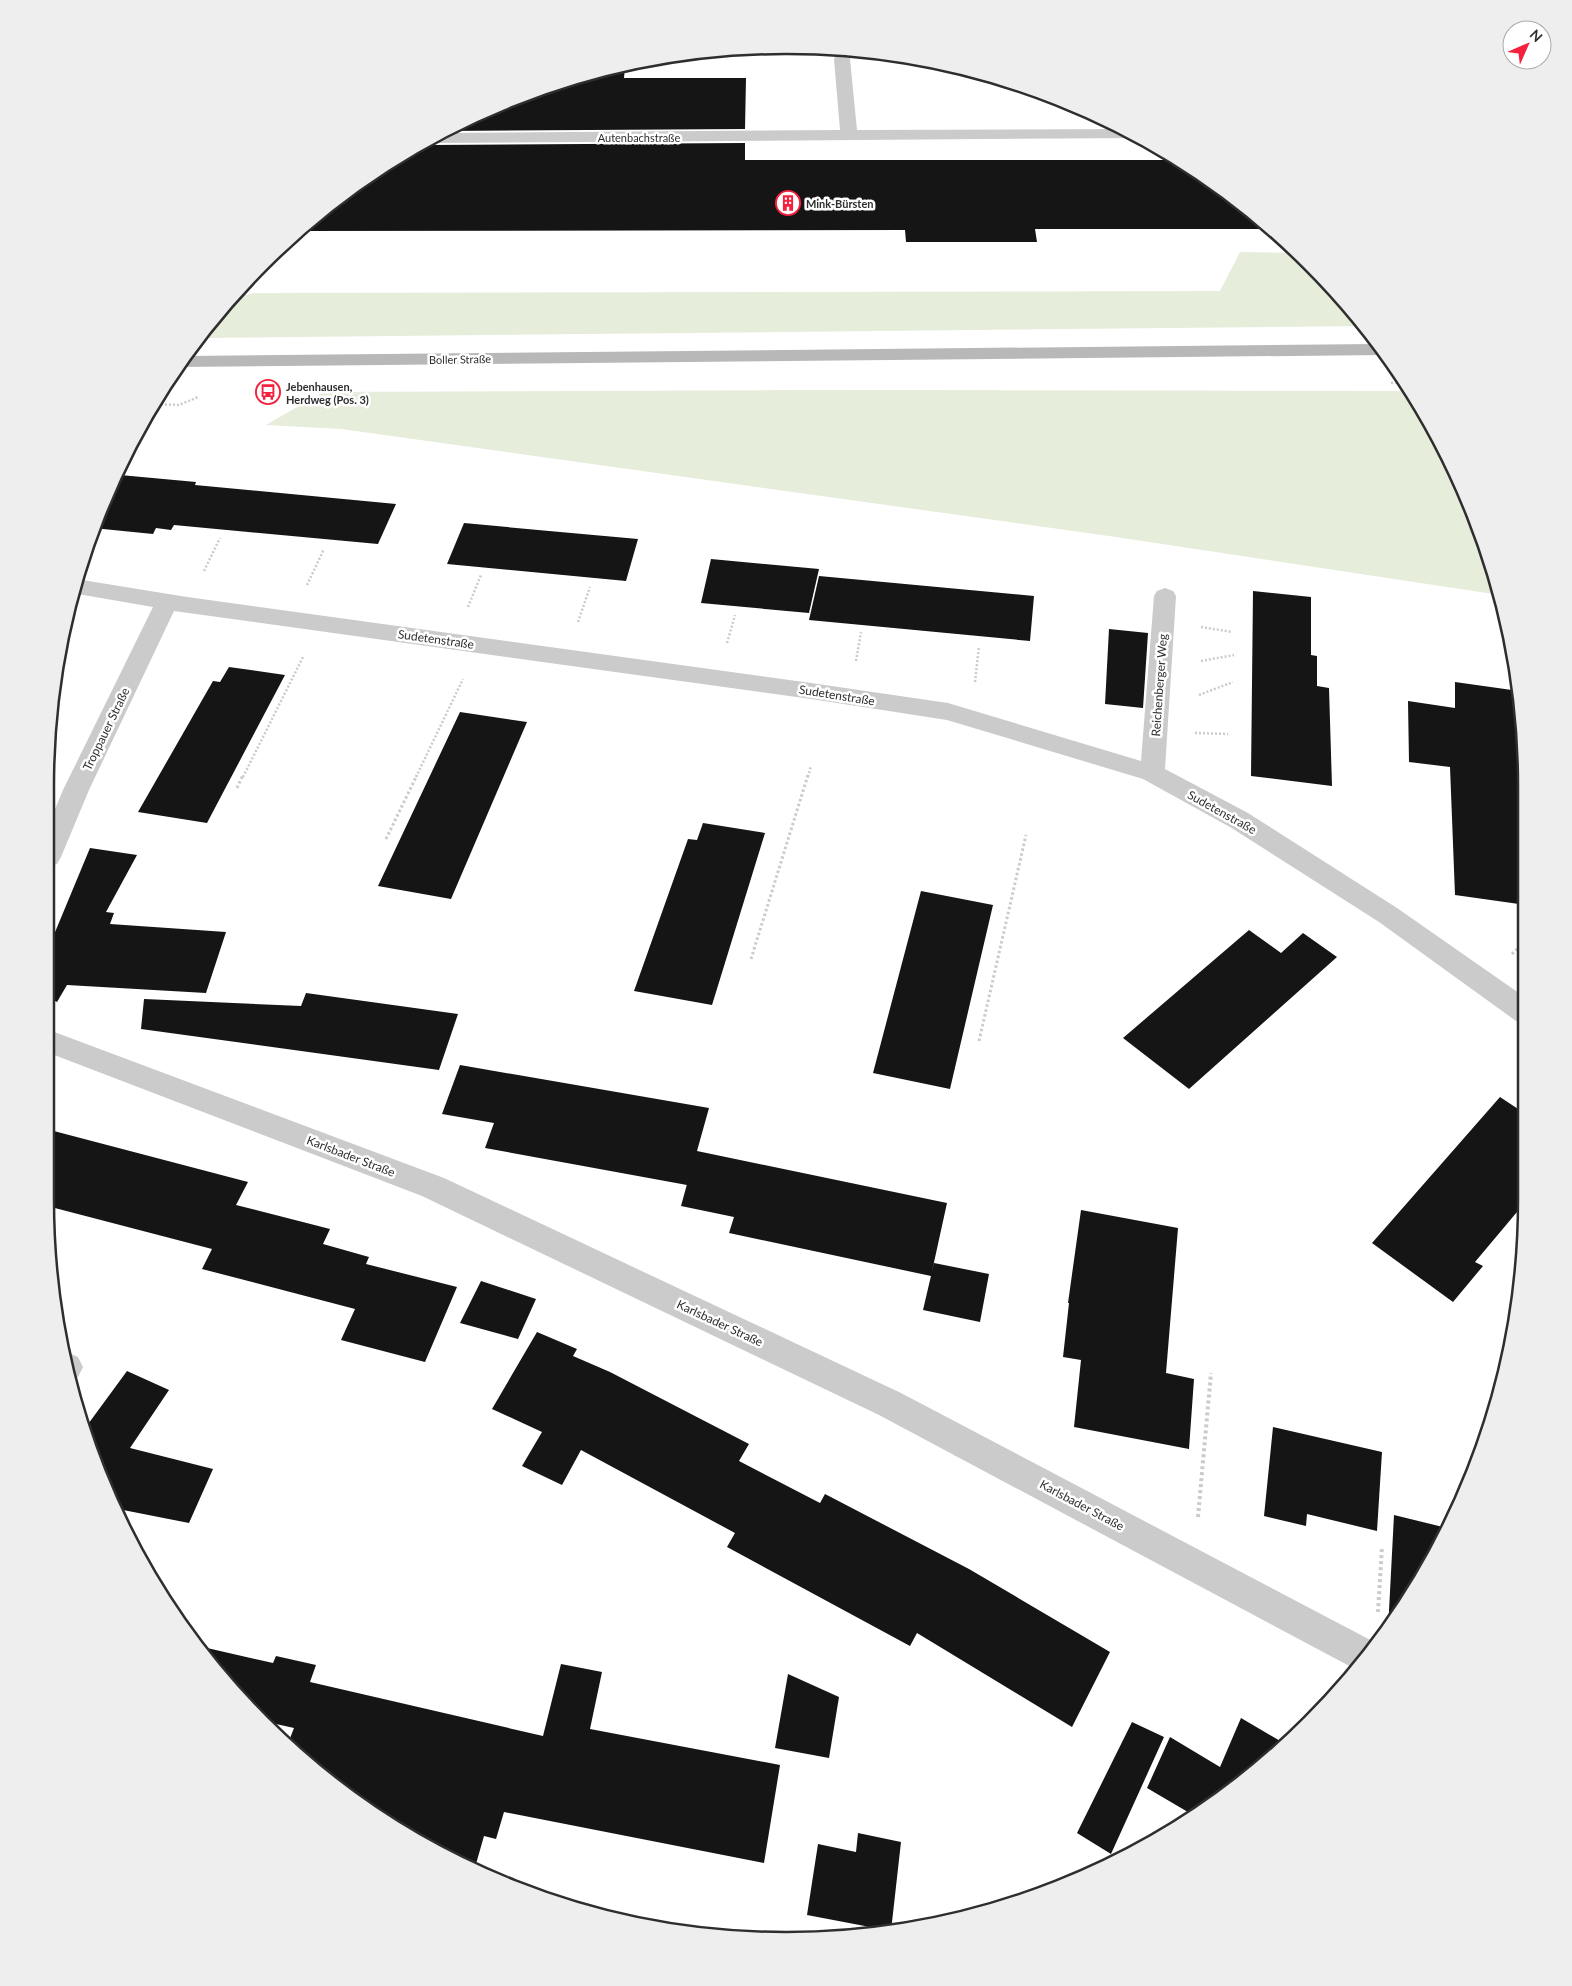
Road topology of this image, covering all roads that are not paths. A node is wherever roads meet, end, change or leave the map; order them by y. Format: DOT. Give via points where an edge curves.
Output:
graph roads {
  1 [pos="844,56"];
  2 [pos="1119,134"];
  3 [pos="849,136"];
  4 [pos="446,138"];
  5 [pos="1374,350"];
  6 [pos="189,362"];
  7 [pos="82,587"];
  8 [pos="1165,596"];
  9 [pos="167,602"];
  10 [pos="1152,773"];
  11 [pos="54,843"];
  12 [pos="1518,1007"];
  13 [pos="54,1043"];
  14 [pos="1361,1654"];
  1 -- 3 [label="street"];
  2 -- 3 [label="street, Autenbachstraße"];
  3 -- 4 [label="street, Autenbachstraße"];
  5 -- 6 [label="main road, Boller Straße"];
  7 -- 9 [label="street, Sudetenstraße"];
  8 -- 10 [label="street, Reichenberger Weg"];
  9 -- 10 [label="street, Sudetenstraße" via="948,712"];
  9 -- 11 [label="street, Troppauer Straße"];
  10 -- 12 [label="street, Sudetenstraße" via="1239,820 1380,909"];
  13 -- 14 [label="street, Karlsbader Straße" via="433,1187 890,1404"];
}
